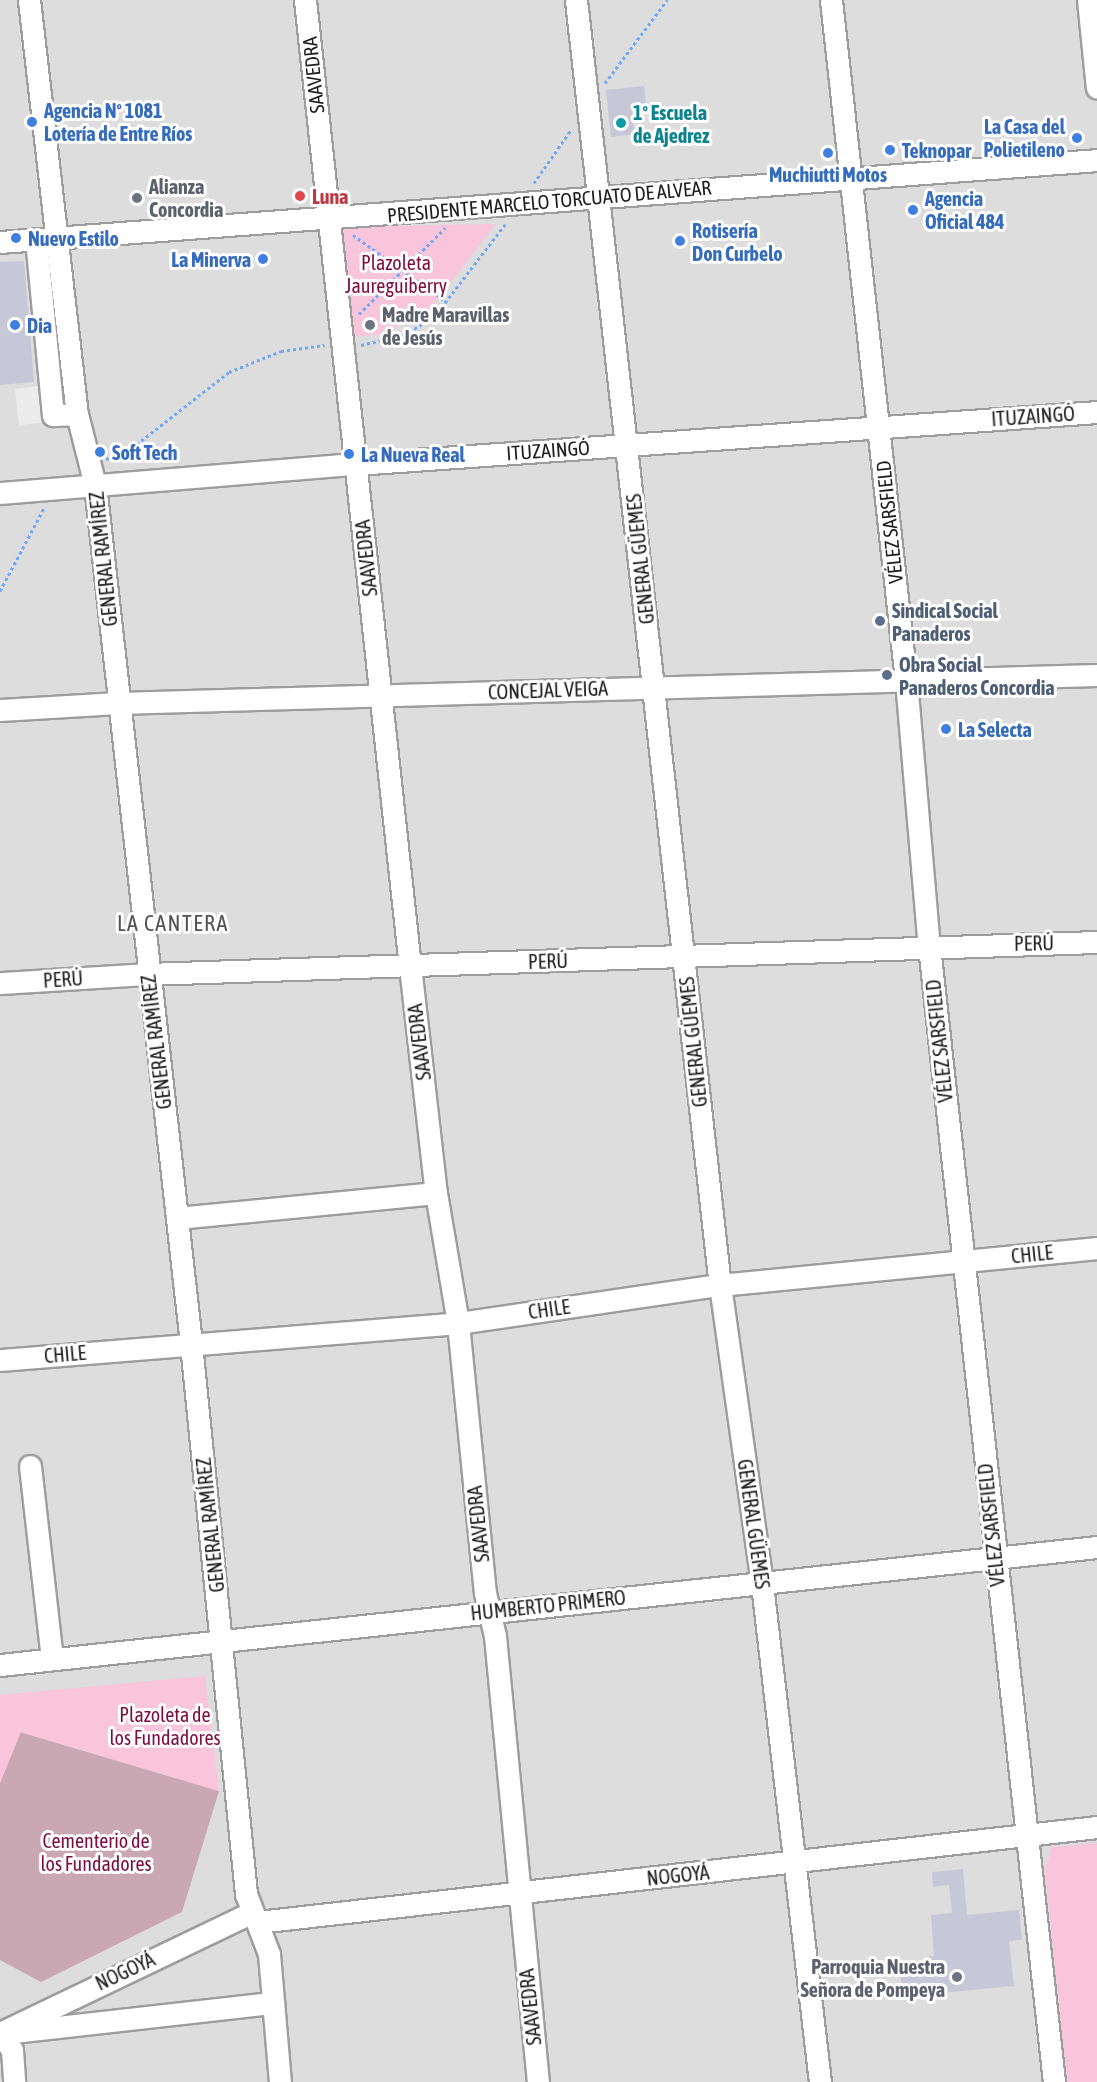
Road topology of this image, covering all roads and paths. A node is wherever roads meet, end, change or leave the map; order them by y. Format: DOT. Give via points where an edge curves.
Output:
graph roads {
  1 [pos="29,0"];
  2 [pos="305,0"];
  3 [pos="576,0"];
  4 [pos="831,0"];
  5 [pos="1088,0"];
  6 [pos="1097,88"];
  7 [pos="1097,160"];
  8 [pos="850,176"];
  9 [pos="598,198"];
  10 [pos="520,204"];
  11 [pos="464,209"];
  12 [pos="329,218"];
  13 [pos="47,238"];
  14 [pos="0,242"];
  15 [pos="403,271"];
  16 [pos="447,302"];
  17 [pos="341,340"];
  18 [pos="1097,412"];
  19 [pos="879,428"];
  20 [pos="628,444"];
  21 [pos="356,464"];
  22 [pos="92,475"];
  23 [pos="53,489"];
  24 [pos="0,493"];
  25 [pos="0,591"];
  26 [pos="1097,675"];
  27 [pos="906,680"];
  28 [pos="653,687"];
  29 [pos="381,696"];
  30 [pos="118,703"];
  31 [pos="0,710"];
  32 [pos="1097,942"];
  33 [pos="929,946"];
  34 [pos="683,956"];
  35 [pos="410,966"];
  36 [pos="147,974"];
  37 [pos="0,983"];
  38 [pos="436,1192"];
  39 [pos="177,1218"];
  40 [pos="1097,1248"];
  41 [pos="963,1261"];
  42 [pos="720,1285"];
  43 [pos="458,1323"];
  44 [pos="191,1344"];
  45 [pos="0,1360"];
  46 [pos="30,1466"];
  47 [pos="1097,1547"];
  48 [pos="995,1558"];
  49 [pos="762,1584"];
  50 [pos="491,1611"];
  51 [pos="222,1641"];
  52 [pos="52,1659"];
  53 [pos="0,1665"];
  54 [pos="1097,1827"];
  55 [pos="1026,1835"];
  56 [pos="792,1862"];
  57 [pos="518,1891"];
  58 [pos="255,1917"];
  59 [pos="273,2003"];
  60 [pos="0,2033"];
  61 [pos="14,2082"];
  62 [pos="280,2082"];
  63 [pos="537,2082"];
  64 [pos="820,2082"];
  65 [pos="1054,2082"];
  1 -- 13 [label="street"];
  2 -- 12 [label="street, SAAVEDRA"];
  3 -- 9 [label="street, GENERAL GÜEMES"];
  4 -- 8 [label="street, VÉLEZ SARSFIELD"];
  5 -- 6 [label="street"];
  7 -- 8 [label="street, PRESIDENTE MARCELO TORCUATO DE ALVEAR"];
  8 -- 9 [label="street, PRESIDENTE MARCELO TORCUATO DE ALVEAR"];
  8 -- 19 [label="street, VÉLEZ SARSFIELD"];
  9 -- 10 [label="street, PRESIDENTE MARCELO TORCUATO DE ALVEAR"];
  9 -- 20 [label="street, GENERAL GÜEMES"];
  10 -- 11 [label="street, PRESIDENTE MARCELO TORCUATO DE ALVEAR"];
  10 -- 16 [label="path"];
  11 -- 12 [label="street, PRESIDENTE MARCELO TORCUATO DE ALVEAR"];
  11 -- 15 [label="path"];
  12 -- 13 [label="street, PRESIDENTE MARCELO TORCUATO DE ALVEAR"];
  12 -- 15 [label="path"];
  12 -- 17 [label="street, SAAVEDRA"];
  13 -- 14 [label="street, PRESIDENTE MARCELO TORCUATO DE ALVEAR"];
  13 -- 22 [label="street, GENERAL RAMÍREZ" via="53,415 77,414"];
  15 -- 16 [label="path"];
  15 -- 17 [label="path"];
  16 -- 17 [label="path" via="434,317 404,335"];
  17 -- 21 [label="street, SAAVEDRA"];
  17 -- 22 [label="path" via="281,351 230,372"];
  18 -- 19 [label="street, ITUZAINGÓ"];
  19 -- 20 [label="street, ITUZAINGÓ"];
  19 -- 27 [label="street, VÉLEZ SARSFIELD"];
  20 -- 21 [label="street, ITUZAINGÓ"];
  20 -- 28 [label="street, GENERAL GÜEMES"];
  21 -- 22 [label="street, ITUZAINGÓ"];
  21 -- 29 [label="street, SAAVEDRA"];
  22 -- 23 [label="street, ITUZAINGÓ"];
  22 -- 30 [label="street, GENERAL RAMÍREZ"];
  23 -- 24 [label="street, ITUZAINGÓ"];
  23 -- 25 [label="path"];
  26 -- 27 [label="street, CONCEJAL VEIGA"];
  27 -- 28 [label="street, CONCEJAL VEIGA"];
  27 -- 33 [label="street, VÉLEZ SARSFIELD"];
  28 -- 29 [label="street, CONCEJAL VEIGA"];
  28 -- 34 [label="street, GENERAL GÜEMES"];
  29 -- 30 [label="street, CONCEJAL VEIGA"];
  29 -- 35 [label="street, SAAVEDRA"];
  30 -- 31 [label="street, CONCEJAL VEIGA"];
  30 -- 36 [label="street, GENERAL RAMÍREZ"];
  32 -- 33 [label="street, PERÚ"];
  33 -- 34 [label="street, PERÚ"];
  33 -- 41 [label="street, VÉLEZ SARSFIELD"];
  34 -- 35 [label="street, PERÚ"];
  34 -- 42 [label="street, GENERAL GÜEMES"];
  35 -- 36 [label="street, PERÚ"];
  35 -- 38 [label="street, SAAVEDRA"];
  36 -- 37 [label="street, PERÚ"];
  36 -- 39 [label="street, GENERAL RAMÍREZ"];
  38 -- 39 [label="street"];
  38 -- 43 [label="street, SAAVEDRA"];
  39 -- 44 [label="street, GENERAL RAMÍREZ"];
  40 -- 41 [label="street, CHILE"];
  41 -- 42 [label="street, CHILE"];
  41 -- 48 [label="street, VÉLEZ SARSFIELD"];
  42 -- 43 [label="street, CHILE"];
  42 -- 49 [label="street, GENERAL GÜEMES"];
  43 -- 44 [label="street, CHILE"];
  43 -- 50 [label="street, SAAVEDRA" via="485,1593"];
  44 -- 45 [label="street, CHILE"];
  44 -- 51 [label="street, GENERAL RAMÍREZ"];
  46 -- 52 [label="street"];
  47 -- 48 [label="street, HUMBERTO PRIMERO"];
  48 -- 49 [label="street, HUMBERTO PRIMERO"];
  48 -- 55 [label="street, VÉLEZ SARSFIELD"];
  49 -- 50 [label="street, HUMBERTO PRIMERO"];
  49 -- 56 [label="street, GENERAL GÜEMES"];
  50 -- 51 [label="street, HUMBERTO PRIMERO"];
  50 -- 57 [label="street, SAAVEDRA"];
  51 -- 52 [label="street, HUMBERTO PRIMERO"];
  51 -- 58 [label="street, GENERAL RAMÍREZ" via="246,1894"];
  52 -- 53 [label="street, HUMBERTO PRIMERO"];
  54 -- 55 [label="street, NOGOYÁ"];
  55 -- 56 [label="street, NOGOYÁ"];
  55 -- 65 [label="street, VÉLEZ SARSFIELD"];
  56 -- 57 [label="street, NOGOYÁ"];
  56 -- 64 [label="street, GENERAL GÜEMES"];
  57 -- 58 [label="street, NOGOYÁ"];
  57 -- 63 [label="street, SAAVEDRA"];
  58 -- 59 [label="street, GENERAL RAMÍREZ" via="269,1954"];
  58 -- 60 [label="street, NOGOYÁ"];
  59 -- 60 [label="street"];
  59 -- 62 [label="street, GENERAL RAMÍREZ"];
  60 -- 61 [label="street" via="12,2050"];
}
